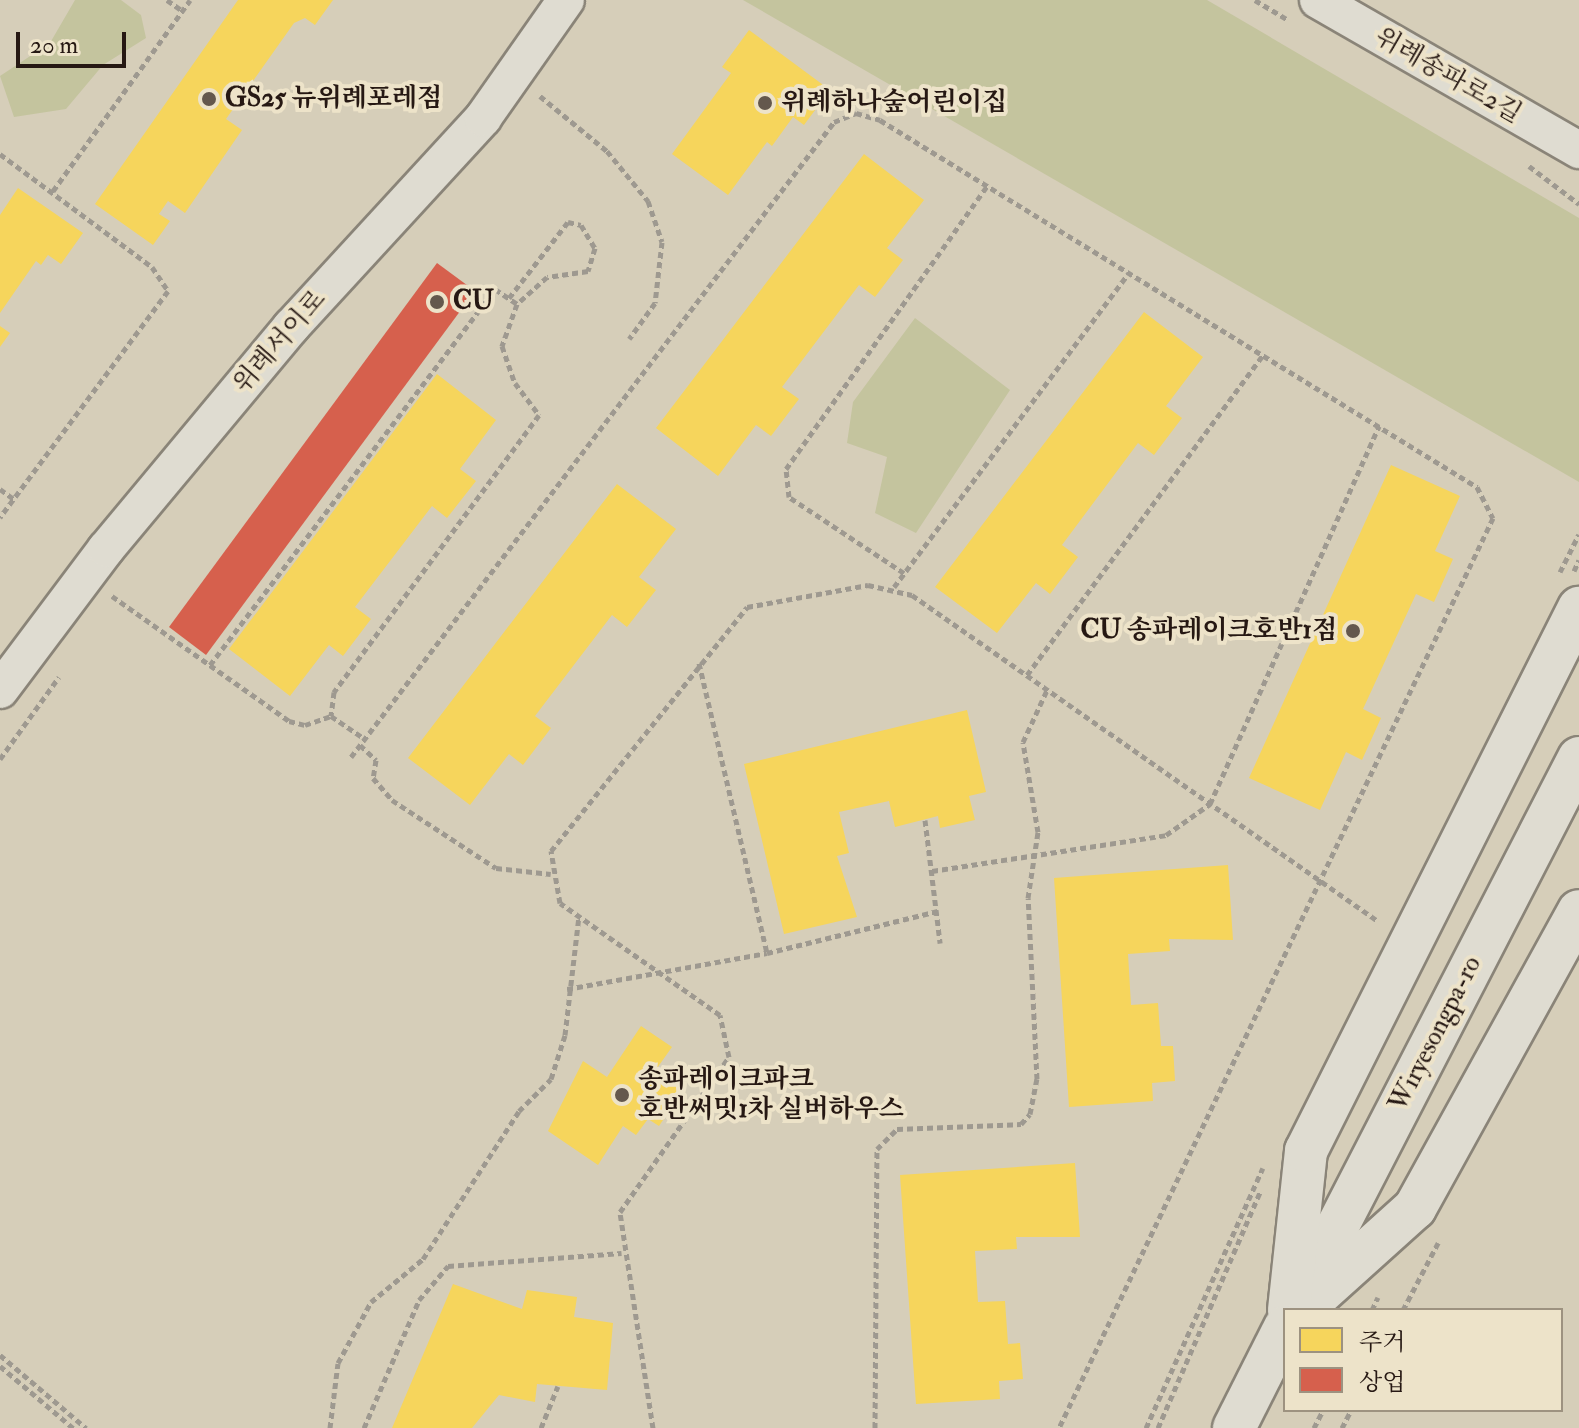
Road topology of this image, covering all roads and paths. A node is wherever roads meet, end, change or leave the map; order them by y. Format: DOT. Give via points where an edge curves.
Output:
graph roads {
  1 [pos="167,0"];
  2 [pos="190,0"];
  3 [pos="566,0"];
  4 [pos="1318,0"];
  5 [pos="183,11"];
  6 [pos="515,75"];
  7 [pos="1579,150"];
  8 [pos="1,156"];
  9 [pos="987,186"];
  10 [pos="53,191"];
  11 [pos="1129,273"];
  12 [pos="509,298"];
  13 [pos="517,304"];
  14 [pos="629,339"];
  15 [pos="1263,355"];
  16 [pos="1379,426"];
  17 [pos="0,489"];
  18 [pos="14,499"];
  19 [pos="0,517"];
  20 [pos="904,573"];
  21 [pos="85,577"];
  22 [pos="894,587"];
  23 [pos="1579,608"];
  24 [pos="699,662"];
  25 [pos="210,665"];
  26 [pos="1027,675"];
  27 [pos="0,690"];
  28 [pos="1047,690"];
  29 [pos="331,716"];
  30 [pos="362,742"];
  31 [pos="351,757"];
  32 [pos="1579,758"];
  33 [pos="1210,804"];
  34 [pos="925,820"];
  35 [pos="1035,853"];
  36 [pos="932,871"];
  37 [pos="551,874"];
  38 [pos="1324,884"];
  39 [pos="938,911"];
  40 [pos="1579,911"];
  41 [pos="579,916"];
  42 [pos="1381,924"];
  43 [pos="940,943"];
  44 [pos="767,953"];
  45 [pos="661,973"];
  46 [pos="567,989"];
  47 [pos="622,1253"];
  48 [pos="1291,1308"];
  49 [pos="1292,1308"];
  50 [pos="1304,1308"];
  51 [pos="1283,1331"];
  52 [pos="0,1355"];
  53 [pos="0,1366"];
  54 [pos="558,1386"];
  55 [pos="73,1428"];
  56 [pos="86,1428"];
  57 [pos="330,1428"];
  58 [pos="364,1428"];
  59 [pos="541,1428"];
  60 [pos="653,1428"];
  61 [pos="875,1428"];
  62 [pos="1059,1428"];
  63 [pos="1234,1428"];
  1 -- 5 [label="path"];
  2 -- 5 [label="path"];
  3 -- 6 [label="street, 위례서이로"];
  4 -- 7 [label="street, 위례송파로2길"];
  5 -- 10 [label="path"];
  6 -- 14 [label="path" via="607,151 648,201 662,242 655,303"];
  6 -- 21 [label="street, 위례서이로" via="291,327"];
  8 -- 10 [label="path"];
  9 -- 11 [label="path"];
  9 -- 20 [label="path" via="786,469 789,497"];
  9 -- 30 [label="path" via="880,120 856,113 834,122"];
  10 -- 18 [label="path" via="152,267 168,291"];
  11 -- 15 [label="path"];
  11 -- 20 [label="path"];
  12 -- 13 [label="path"];
  12 -- 13 [label="path" via="568,222 581,225 595,248 588,271 547,277"];
  12 -- 25 [label="path" via="495,289"];
  13 -- 29 [label="path" via="502,346 515,383 539,415 334,692"];
  15 -- 16 [label="path"];
  15 -- 26 [label="path"];
  16 -- 33 [label="path"];
  16 -- 38 [label="path" via="1477,487 1493,518"];
  17 -- 18 [label="path"];
  18 -- 19 [label="path"];
  20 -- 22 [label="path"];
  21 -- 25 [label="path"];
  21 -- 27 [label="street, 위례서이로"];
  22 -- 24 [label="path" via="868,585 747,607"];
  22 -- 26 [label="path"];
  23 -- 48 [label="main road" via="1306,1151"];
  24 -- 37 [label="path" via="551,851"];
  24 -- 44 [label="path"];
  25 -- 29 [label="path" via="289,721 305,725"];
  26 -- 28 [label="path"];
  28 -- 33 [label="path"];
  28 -- 35 [label="path" via="1023,742"];
  29 -- 30 [label="path"];
  30 -- 31 [label="path"];
  30 -- 37 [label="path" via="376,760 373,778 392,800 496,868"];
  32 -- 49 [label="main road, Wiryesongpa-ro"];
  33 -- 35 [label="path" via="1166,835"];
  33 -- 38 [label="path"];
  34 -- 36 [label="path"];
  35 -- 36 [label="path"];
  35 -- 61 [label="path" via="1028,898 1037,1079 1030,1114 1021,1124 897,1129 877,1149"];
  36 -- 39 [label="path"];
  37 -- 41 [label="path" via="560,903"];
  38 -- 42 [label="path"];
  38 -- 62 [label="path"];
  39 -- 43 [label="path"];
  39 -- 44 [label="path"];
  40 -- 50 [label="main road" via="1415,1208"];
  41 -- 45 [label="path"];
  41 -- 46 [label="path"];
  44 -- 45 [label="path"];
  45 -- 46 [label="path"];
  45 -- 47 [label="path" via="720,1015 729,1057 620,1212"];
  46 -- 57 [label="path" via="565,1035 551,1079 519,1111 423,1259 371,1302 338,1363"];
  47 -- 58 [label="path" via="448,1266 419,1300"];
  47 -- 60 [label="path"];
  51 -- 63 [label="main road"];
  52 -- 56 [label="path"];
  53 -- 55 [label="path"];
  54 -- 59 [label="path"];
}
